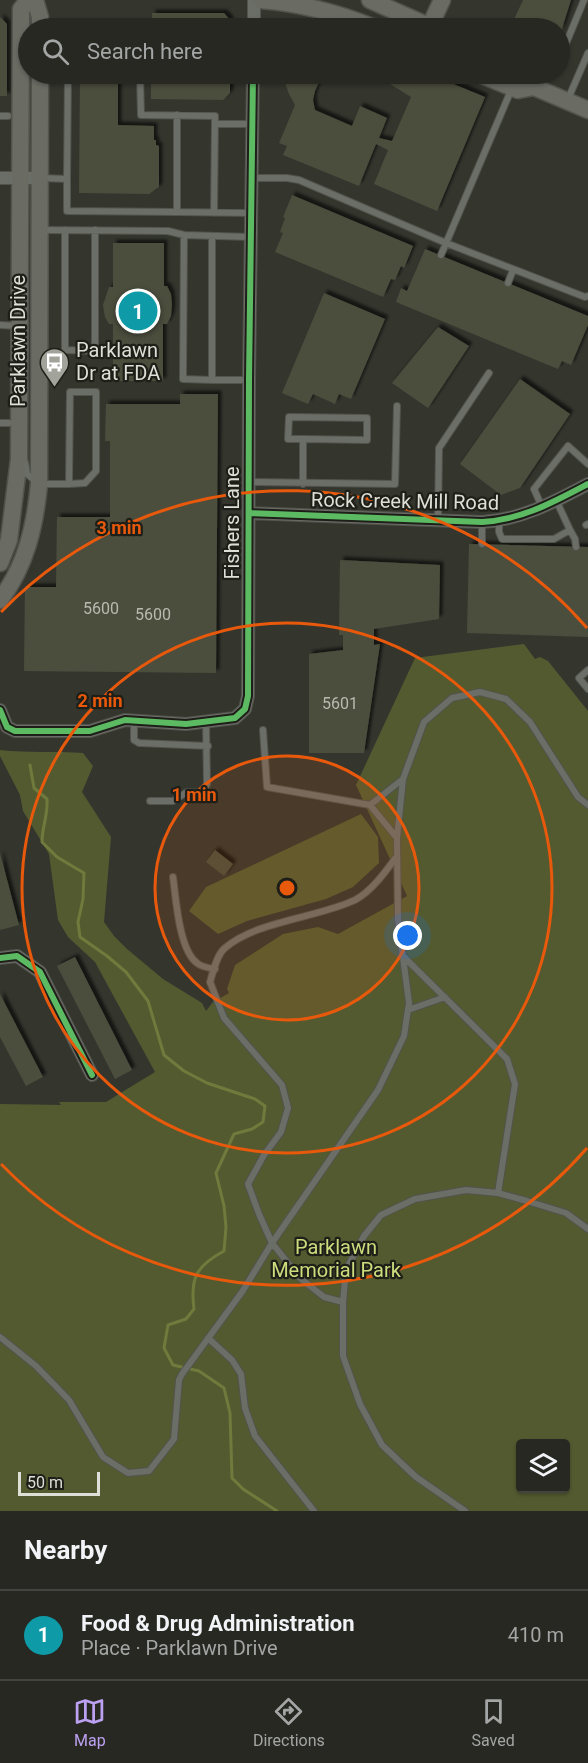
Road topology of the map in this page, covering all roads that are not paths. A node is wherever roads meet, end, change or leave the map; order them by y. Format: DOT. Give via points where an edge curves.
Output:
graph roads {
  1 [pos="29,0"];
  2 [pos="35,0"];
  3 [pos="254,0"];
  4 [pos="260,0"];
  5 [pos="370,0"];
  6 [pos="442,0"];
  7 [pos="584,0"];
  8 [pos="21,18"];
  9 [pos="40,18"];
  10 [pos="254,18"];
  11 [pos="348,18"];
  12 [pos="409,18"];
  13 [pos="435,18"];
  14 [pos="570,33"];
  15 [pos="588,53"];
  16 [pos="21,84"];
  17 [pos="40,84"];
  18 [pos="68,84"];
  19 [pos="140,84"];
  20 [pos="253,84"];
  21 [pos="504,84"];
  22 [pos="532,84"];
  23 [pos="537,84"];
  24 [pos="512,87"];
  25 [pos="534,87"];
  26 [pos="567,101"];
  27 [pos="588,110"];
  28 [pos="177,115"];
  29 [pos="0,116"];
  30 [pos="8,116"];
  31 [pos="215,124"];
  32 [pos="253,124"];
  33 [pos="0,178"];
  34 [pos="20,178"];
  35 [pos="39,178"];
  36 [pos="253,178"];
  37 [pos="67,179"];
  38 [pos="177,212"];
  39 [pos="214,213"];
  40 [pos="253,213"];
  41 [pos="39,230"];
  42 [pos="65,230"];
  43 [pos="95,230"];
  44 [pos="184,236"];
  45 [pos="212,236"];
  46 [pos="252,237"];
  47 [pos="446,243"];
  48 [pos="441,255"];
  49 [pos="513,270"];
  50 [pos="508,283"];
  51 [pos="588,296"];
  52 [pos="0,325"];
  53 [pos="19,326"];
  54 [pos="489,373"];
  55 [pos="213,380"];
  56 [pos="249,380"];
  57 [pos="397,406"];
  58 [pos="0,423"];
  59 [pos="14,428"];
  60 [pos="303,439"];
  61 [pos="588,464"];
  62 [pos="249,482"];
  63 [pos="39,484"];
  64 [pos="69,484"];
  65 [pos="303,484"];
  66 [pos="588,484"];
  67 [pos="556,500"];
  68 [pos="542,507"];
  69 [pos="249,513"];
  70 [pos="438,520"];
  71 [pos="499,521"];
  72 [pos="482,522"];
  73 [pos="570,530"];
  74 [pos="482,544"];
  75 [pos="576,547"];
  76 [pos="0,563"];
  77 [pos="0,600"];
  78 [pos="588,670"];
  79 [pos="588,689"];
  80 [pos="0,710"];
  81 [pos="134,721"];
  82 [pos="206,721"];
  83 [pos="263,730"];
  84 [pos="208,746"];
  85 [pos="403,779"];
  86 [pos="150,801"];
  87 [pos="370,805"];
  88 [pos="588,805"];
  89 [pos="397,838"];
  90 [pos="397,856"];
  91 [pos="173,878"];
  92 [pos="403,956"];
  93 [pos="0,958"];
  94 [pos="215,969"];
  95 [pos="445,997"];
  96 [pos="408,1010"];
  97 [pos="92,1075"];
  98 [pos="498,1193"];
  99 [pos="588,1229"];
  100 [pos="272,1243"];
  101 [pos="343,1302"];
  102 [pos="0,1337"];
  103 [pos="208,1338"];
  104 [pos="314,1511"];
  105 [pos="465,1511"];
  1 -- 8 [label="main road, Parklawn Drive" via="21,9"];
  2 -- 9 [label="main road"];
  3 -- 10 [label="street"];
  4 -- 11 [label="main road" via="304,5"];
  5 -- 12 [label="main road"];
  6 -- 13 [label="main road"];
  7 -- 14 [label="lane"];
  15 -- 26 [label="lane"];
  16 -- 34 [label="main road, Parklawn Drive"];
  17 -- 35 [label="main road, Parklawn Drive"];
  18 -- 37 [label="lane"];
  19 -- 28 [label="lane" via="141,115"];
  20 -- 32 [label="street, Fishers Lane"];
  21 -- 24 [label="main road"];
  22 -- 25 [label="main road"];
  23 -- 25 [label="lane"];
  24 -- 25 [label="main road"];
  24 -- 47 [label="lane"];
  25 -- 26 [label="main road"];
  26 -- 27 [label="main road"];
  28 -- 31 [label="lane" via="215,116"];
  28 -- 38 [label="lane"];
  29 -- 30 [label="lane"];
  31 -- 32 [label="lane"];
  31 -- 39 [label="lane"];
  32 -- 36 [label="street, Fishers Lane"];
  33 -- 34 [label="street"];
  34 -- 35 [label="street"];
  34 -- 53 [label="main road, Parklawn Drive"];
  35 -- 37 [label="lane"];
  35 -- 41 [label="main road, Parklawn Drive"];
  36 -- 40 [label="street, Fishers Lane"];
  36 -- 47 [label="lane" via="299,180"];
  37 -- 38 [label="lane" via="67,211"];
  38 -- 39 [label="lane"];
  39 -- 40 [label="lane"];
  40 -- 46 [label="street, Fishers Lane"];
  41 -- 42 [label="lane"];
  41 -- 63 [label="main road, Parklawn Drive"];
  42 -- 43 [label="lane"];
  42 -- 43 [label="lane" via="65,350 95,351"];
  43 -- 44 [label="lane" via="168,231"];
  44 -- 45 [label="lane"];
  44 -- 55 [label="lane" via="183,379"];
  45 -- 46 [label="lane"];
  45 -- 55 [label="lane"];
  46 -- 56 [label="street, Fishers Lane"];
  47 -- 48 [label="lane"];
  47 -- 49 [label="lane"];
  49 -- 50 [label="lane"];
  49 -- 51 [label="lane"];
  52 -- 53 [label="lane"];
  53 -- 59 [label="main road, Parklawn Drive"];
  54 -- 70 [label="lane" via="440,448"];
  55 -- 56 [label="lane"];
  56 -- 62 [label="street, Fishers Lane"];
  57 -- 65 [label="lane" via="395,484"];
  58 -- 59 [label="lane"];
  59 -- 63 [label="lane" via="27,474"];
  59 -- 76 [label="main road, Parklawn Drive" via="18,475 9,540"];
  60 -- 60 [label="lane" via="288,439 289,417 367,418 367,440"];
  60 -- 65 [label="lane"];
  61 -- 68 [label="lane" via="568,446 534,489"];
  62 -- 65 [label="lane"];
  62 -- 69 [label="street, Fishers Lane"];
  63 -- 64 [label="lane"];
  63 -- 77 [label="main road, Parklawn Drive" via="32,533 22,563"];
  64 -- 64 [label="lane" via="85,483 96,471 96,392 70,392"];
  66 -- 67 [label="street, Rock Creek Mill Road"];
  67 -- 68 [label="street, Rock Creek Mill Road"];
  67 -- 73 [label="lane"];
  68 -- 71 [label="street, Rock Creek Mill Road"];
  69 -- 70 [label="street, Rock Creek Mill Road"];
  69 -- 82 [label="street, Fishers Lane" via="248,696 245,709 235,718"];
  70 -- 72 [label="street, Rock Creek Mill Road"];
  71 -- 72 [label="street, Rock Creek Mill Road"];
  71 -- 73 [label="lane" via="502,539 554,539"];
  72 -- 74 [label="lane"];
  73 -- 75 [label="lane"];
  78 -- 79 [label="lane" via="579,678"];
  80 -- 81 [label="street, Fishers Lane" via="8,727 15,731 90,731"];
  81 -- 82 [label="street, Fishers Lane"];
  81 -- 84 [label="lane" via="134,740 139,743"];
  82 -- 84 [label="lane"];
  83 -- 87 [label="lane" via="267,787"];
  84 -- 86 [label="lane" via="207,784 202,793 187,792 173,801"];
  85 -- 87 [label="lane"];
  85 -- 88 [label="lane" via="424,722 452,698 480,692 506,699 530,722 578,797"];
  85 -- 89 [label="lane"];
  87 -- 89 [label="lane"];
  89 -- 90 [label="lane"];
  90 -- 92 [label="lane"];
  90 -- 94 [label="lane" via="357,899 255,931 223,949"];
  91 -- 94 [label="lane" via="180,933 192,959 198,965"];
  92 -- 95 [label="lane"];
  92 -- 96 [label="lane"];
  93 -- 97 [label="street" via="17,956 40,972"];
  94 -- 100 [label="lane" via="210,981 225,1018 282,1085 288,1108 281,1132 248,1184"];
  95 -- 96 [label="lane"];
  95 -- 98 [label="lane" via="507,1059 515,1084"];
  96 -- 100 [label="lane" via="404,1036 378,1090"];
  98 -- 99 [label="lane" via="566,1213"];
  98 -- 101 [label="lane" via="466,1190 415,1199 381,1215 364,1236 346,1270"];
  100 -- 101 [label="lane" via="300,1278 324,1297"];
  100 -- 103 [label="lane"];
  101 -- 105 [label="lane" via="343,1356 360,1404 382,1445 416,1477"];
  102 -- 103 [label="lane" via="69,1400 103,1457 128,1473 149,1471 174,1439 179,1380"];
  103 -- 104 [label="lane" via="241,1374 245,1408 255,1436"];
}
